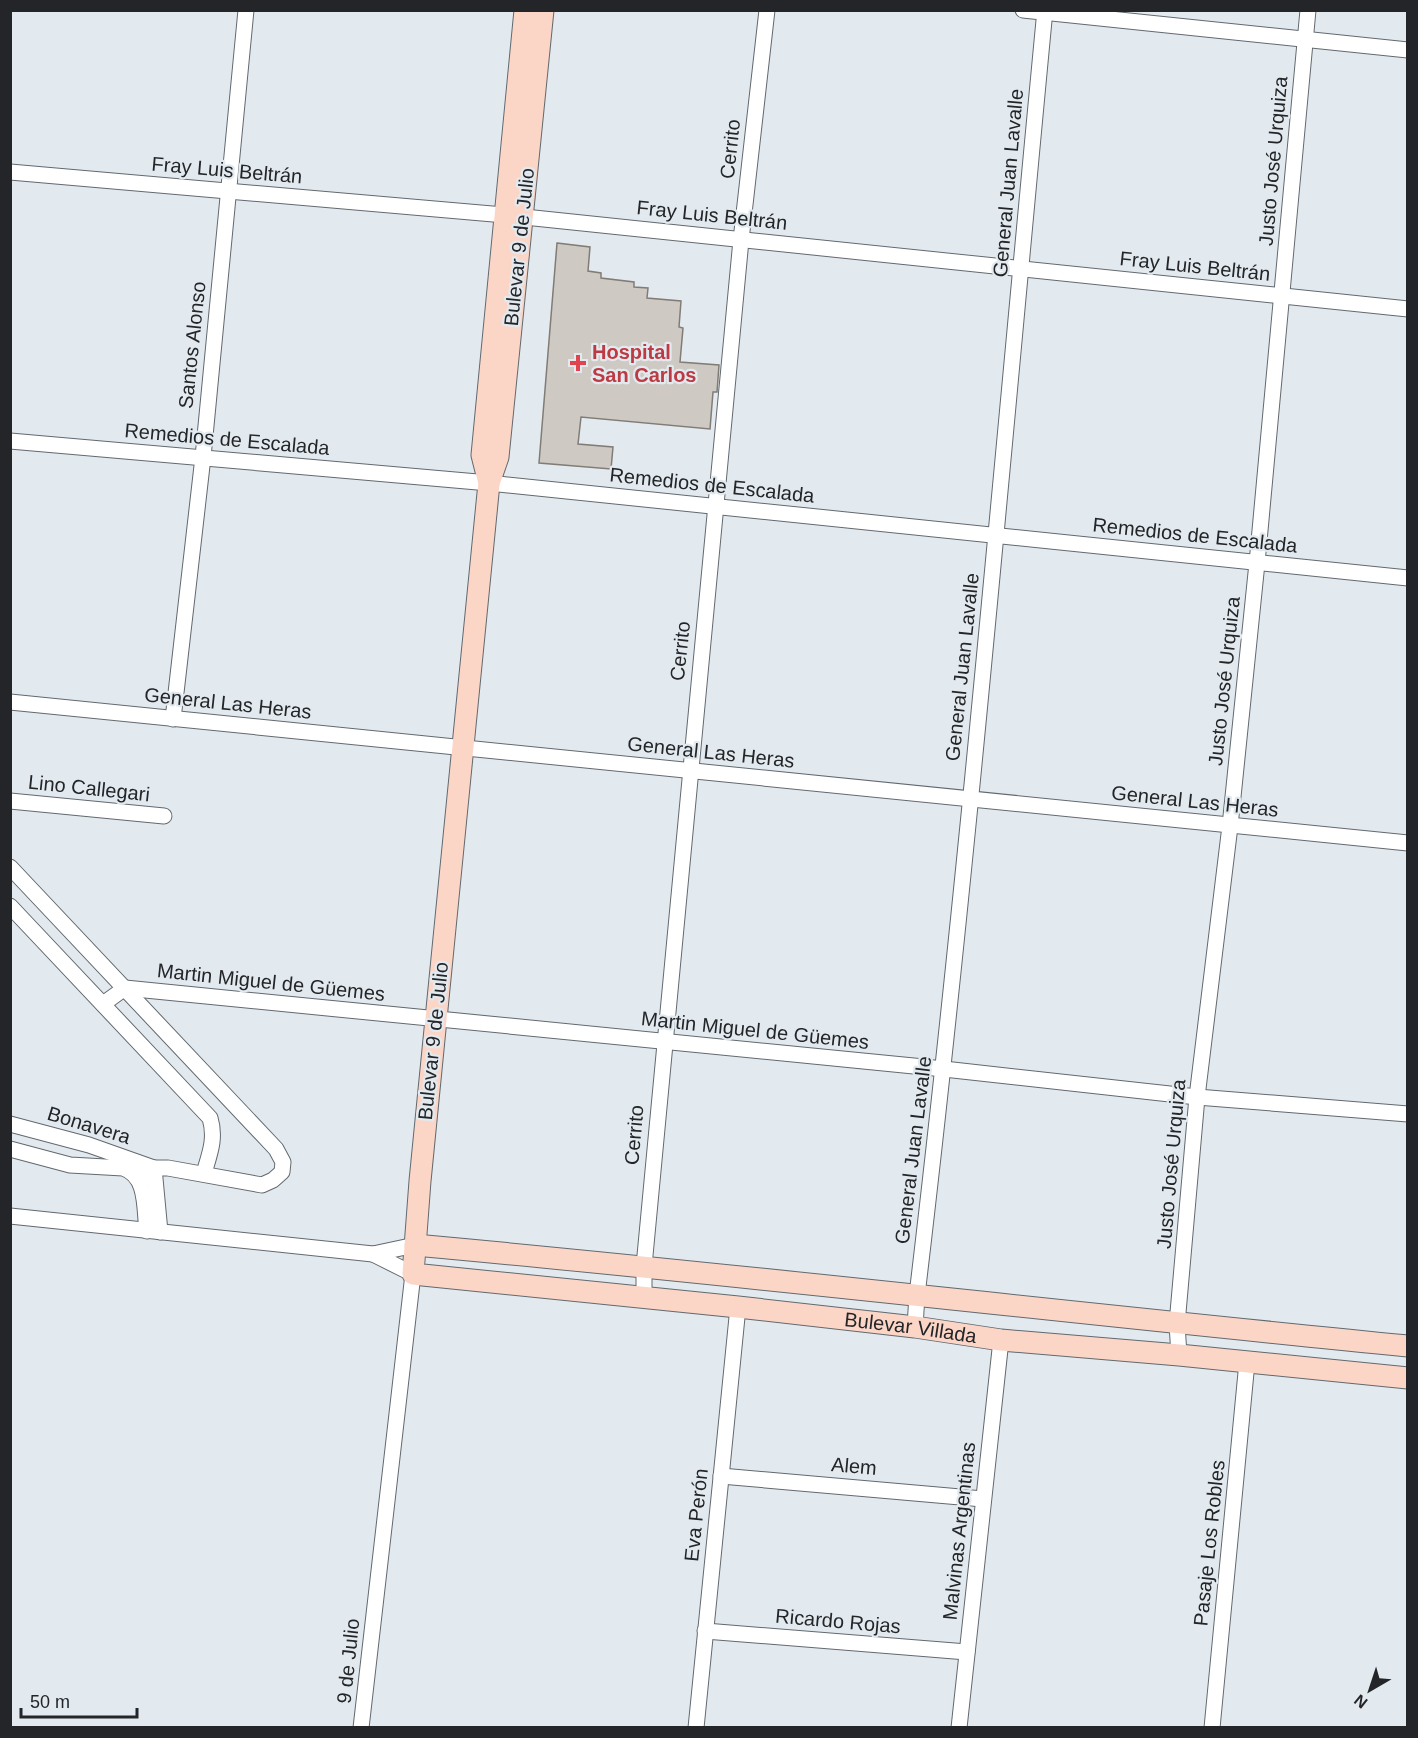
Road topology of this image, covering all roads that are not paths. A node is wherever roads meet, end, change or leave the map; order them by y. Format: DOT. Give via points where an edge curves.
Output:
graph roads {
  1 [pos="246,10"];
  2 [pos="525,10"];
  3 [pos="543,10"];
  4 [pos="767,10"];
  5 [pos="1023,10"];
  6 [pos="1308,10"];
  7 [pos="1045,12"];
  8 [pos="1305,40"];
  9 [pos="1407,50"];
  10 [pos="10,172"];
  11 [pos="228,192"];
  12 [pos="514,216"];
  13 [pos="741,240"];
  14 [pos="1021,269"];
  15 [pos="1282,296"];
  16 [pos="1407,309"];
  17 [pos="10,441"];
  18 [pos="202,458"];
  19 [pos="489,483"];
  20 [pos="716,506"];
  21 [pos="997,536"];
  22 [pos="1257,563"];
  23 [pos="1407,578"];
  24 [pos="10,702"];
  25 [pos="173,719"];
  26 [pos="461,748"];
  27 [pos="689,771"];
  28 [pos="970,799"];
  29 [pos="10,801"];
  30 [pos="164,816"];
  31 [pos="1230,826"];
  32 [pos="1407,843"];
  33 [pos="10,867"];
  34 [pos="10,906"];
  35 [pos="125,988"];
  36 [pos="103,1004"];
  37 [pos="435,1020"];
  38 [pos="663,1042"];
  39 [pos="944,1069"];
  40 [pos="1197,1097"];
  41 [pos="1407,1114"];
  42 [pos="10,1124"];
  43 [pos="10,1149"];
  44 [pos="154,1168"];
  45 [pos="204,1173"];
  46 [pos="141,1181"];
  47 [pos="10,1216"];
  48 [pos="153,1231"];
  49 [pos="416,1245"];
  50 [pos="373,1254"];
  51 [pos="644,1266"];
  52 [pos="413,1274"];
  53 [pos="917,1295"];
  54 [pos="644,1297"];
  55 [pos="738,1307"];
  56 [pos="1178,1324"];
  57 [pos="915,1327"];
  58 [pos="1001,1340"];
  59 [pos="1407,1346"];
  60 [pos="1179,1354"];
  61 [pos="1247,1362"];
  62 [pos="1407,1378"];
  63 [pos="721,1476"];
  64 [pos="983,1499"];
  65 [pos="376,1600"];
  66 [pos="705,1631"];
  67 [pos="967,1652"];
  68 [pos="361,1728"];
  69 [pos="696,1728"];
  70 [pos="959,1728"];
  71 [pos="1212,1728"];
  1 -- 11 [label="street, Santos Alonso"];
  2 -- 12 [label="main road, Bulevar 9 de Julio"];
  3 -- 12 [label="main road, Bulevar 9 de Julio"];
  4 -- 13 [label="street, Cerrito"];
  5 -- 7 [label="street"];
  6 -- 8 [label="street, Justo José Urquiza"];
  7 -- 8 [label="street"];
  7 -- 14 [label="street, General Juan Lavalle"];
  8 -- 9 [label="street"];
  8 -- 15 [label="street, Justo José Urquiza"];
  10 -- 11 [label="street, Fray Luis Beltrán"];
  11 -- 12 [label="street, Fray Luis Beltrán"];
  11 -- 18 [label="street, Santos Alonso"];
  12 -- 13 [label="street, Fray Luis Beltrán"];
  12 -- 19 [label="main road, Bulevar 9 de Julio" via="483,455"];
  13 -- 14 [label="street, Fray Luis Beltrán"];
  13 -- 20 [label="street, Cerrito"];
  14 -- 15 [label="street, Fray Luis Beltrán"];
  14 -- 21 [label="street, General Juan Lavalle"];
  15 -- 16 [label="street, Fray Luis Beltrán"];
  15 -- 22 [label="street, Justo José Urquiza"];
  17 -- 18 [label="street, Remedios de Escalada"];
  18 -- 19 [label="street, Remedios de Escalada"];
  18 -- 25 [label="street, Santos Alonso"];
  19 -- 20 [label="street, Remedios de Escalada"];
  19 -- 26 [label="main road, Bulevar 9 de Julio"];
  20 -- 21 [label="street, Remedios de Escalada"];
  20 -- 27 [label="street, Cerrito"];
  21 -- 22 [label="street, Remedios de Escalada"];
  21 -- 28 [label="street, General Juan Lavalle"];
  22 -- 23 [label="street, Remedios de Escalada"];
  22 -- 31 [label="street, Justo José Urquiza"];
  24 -- 25 [label="street, General Las Heras"];
  25 -- 26 [label="street, General Las Heras"];
  26 -- 27 [label="street, General Las Heras"];
  26 -- 37 [label="main road, Bulevar 9 de Julio"];
  27 -- 28 [label="street, General Las Heras"];
  27 -- 38 [label="street, Cerrito"];
  28 -- 31 [label="street, General Las Heras"];
  28 -- 39 [label="street, General Juan Lavalle"];
  29 -- 30 [label="street, Lino Callegari"];
  31 -- 32 [label="street, General Las Heras"];
  31 -- 40 [label="street, Justo José Urquiza"];
  33 -- 35 [label="street"];
  34 -- 36 [label="street"];
  35 -- 36 [label="street"];
  35 -- 37 [label="street, Martin Miguel de Güemes"];
  35 -- 45 [label="street, Bonavera" via="284,1162 282,1172 262,1185"];
  36 -- 45 [label="street" via="210,1118 214,1140"];
  37 -- 38 [label="street, Martin Miguel de Güemes"];
  37 -- 49 [label="main road, Bulevar 9 de Julio"];
  38 -- 39 [label="street, Martin Miguel de Güemes"];
  38 -- 51 [label="street, Cerrito"];
  39 -- 40 [label="street, Martin Miguel de Güemes"];
  39 -- 53 [label="street, General Juan Lavalle"];
  40 -- 41 [label="street, Martin Miguel de Güemes"];
  40 -- 56 [label="street, Justo José Urquiza"];
  42 -- 44 [label="street, Bonavera" via="89,1145"];
  43 -- 46 [label="street" via="70,1165 123,1168"];
  44 -- 45 [label="street, Bonavera"];
  44 -- 46 [label="street"];
  44 -- 48 [label="street"];
  46 -- 48 [label="street"];
  47 -- 48 [label="street"];
  48 -- 50 [label="street"];
  49 -- 50 [label="street"];
  49 -- 51 [label="main road, Bulevar Villada"];
  49 -- 52 [label="main road, Bulevar 9 de Julio"];
  50 -- 52 [label="street"];
  51 -- 53 [label="main road, Bulevar Villada"];
  51 -- 54 [label="street, Cerrito"];
  52 -- 54 [label="main road, Bulevar Villada"];
  52 -- 65 [label="street, Bulevar 9 de Julio"];
  53 -- 56 [label="main road, Bulevar Villada"];
  53 -- 57 [label="street, General Juan Lavalle"];
  54 -- 55 [label="main road, Bulevar Villada"];
  55 -- 57 [label="main road, Bulevar Villada"];
  55 -- 63 [label="street, Eva Perón"];
  56 -- 59 [label="main road, Bulevar Villada"];
  56 -- 60 [label="street, Justo José Urquiza"];
  57 -- 58 [label="main road, Bulevar Villada"];
  58 -- 60 [label="main road, Bulevar Villada"];
  58 -- 64 [label="street, Malvinas Argentinas"];
  60 -- 61 [label="main road, Bulevar Villada"];
  61 -- 62 [label="main road, Bulevar Villada"];
  61 -- 71 [label="street, Pasaje Los Robles"];
  63 -- 64 [label="street, Alem"];
  63 -- 66 [label="street, Eva Perón"];
  64 -- 67 [label="street, Malvinas Argentinas"];
  65 -- 68 [label="street, 9 de Julio"];
  66 -- 67 [label="street, Ricardo Rojas"];
  66 -- 69 [label="street, Eva Perón"];
  67 -- 70 [label="street, Malvinas Argentinas"];
}
